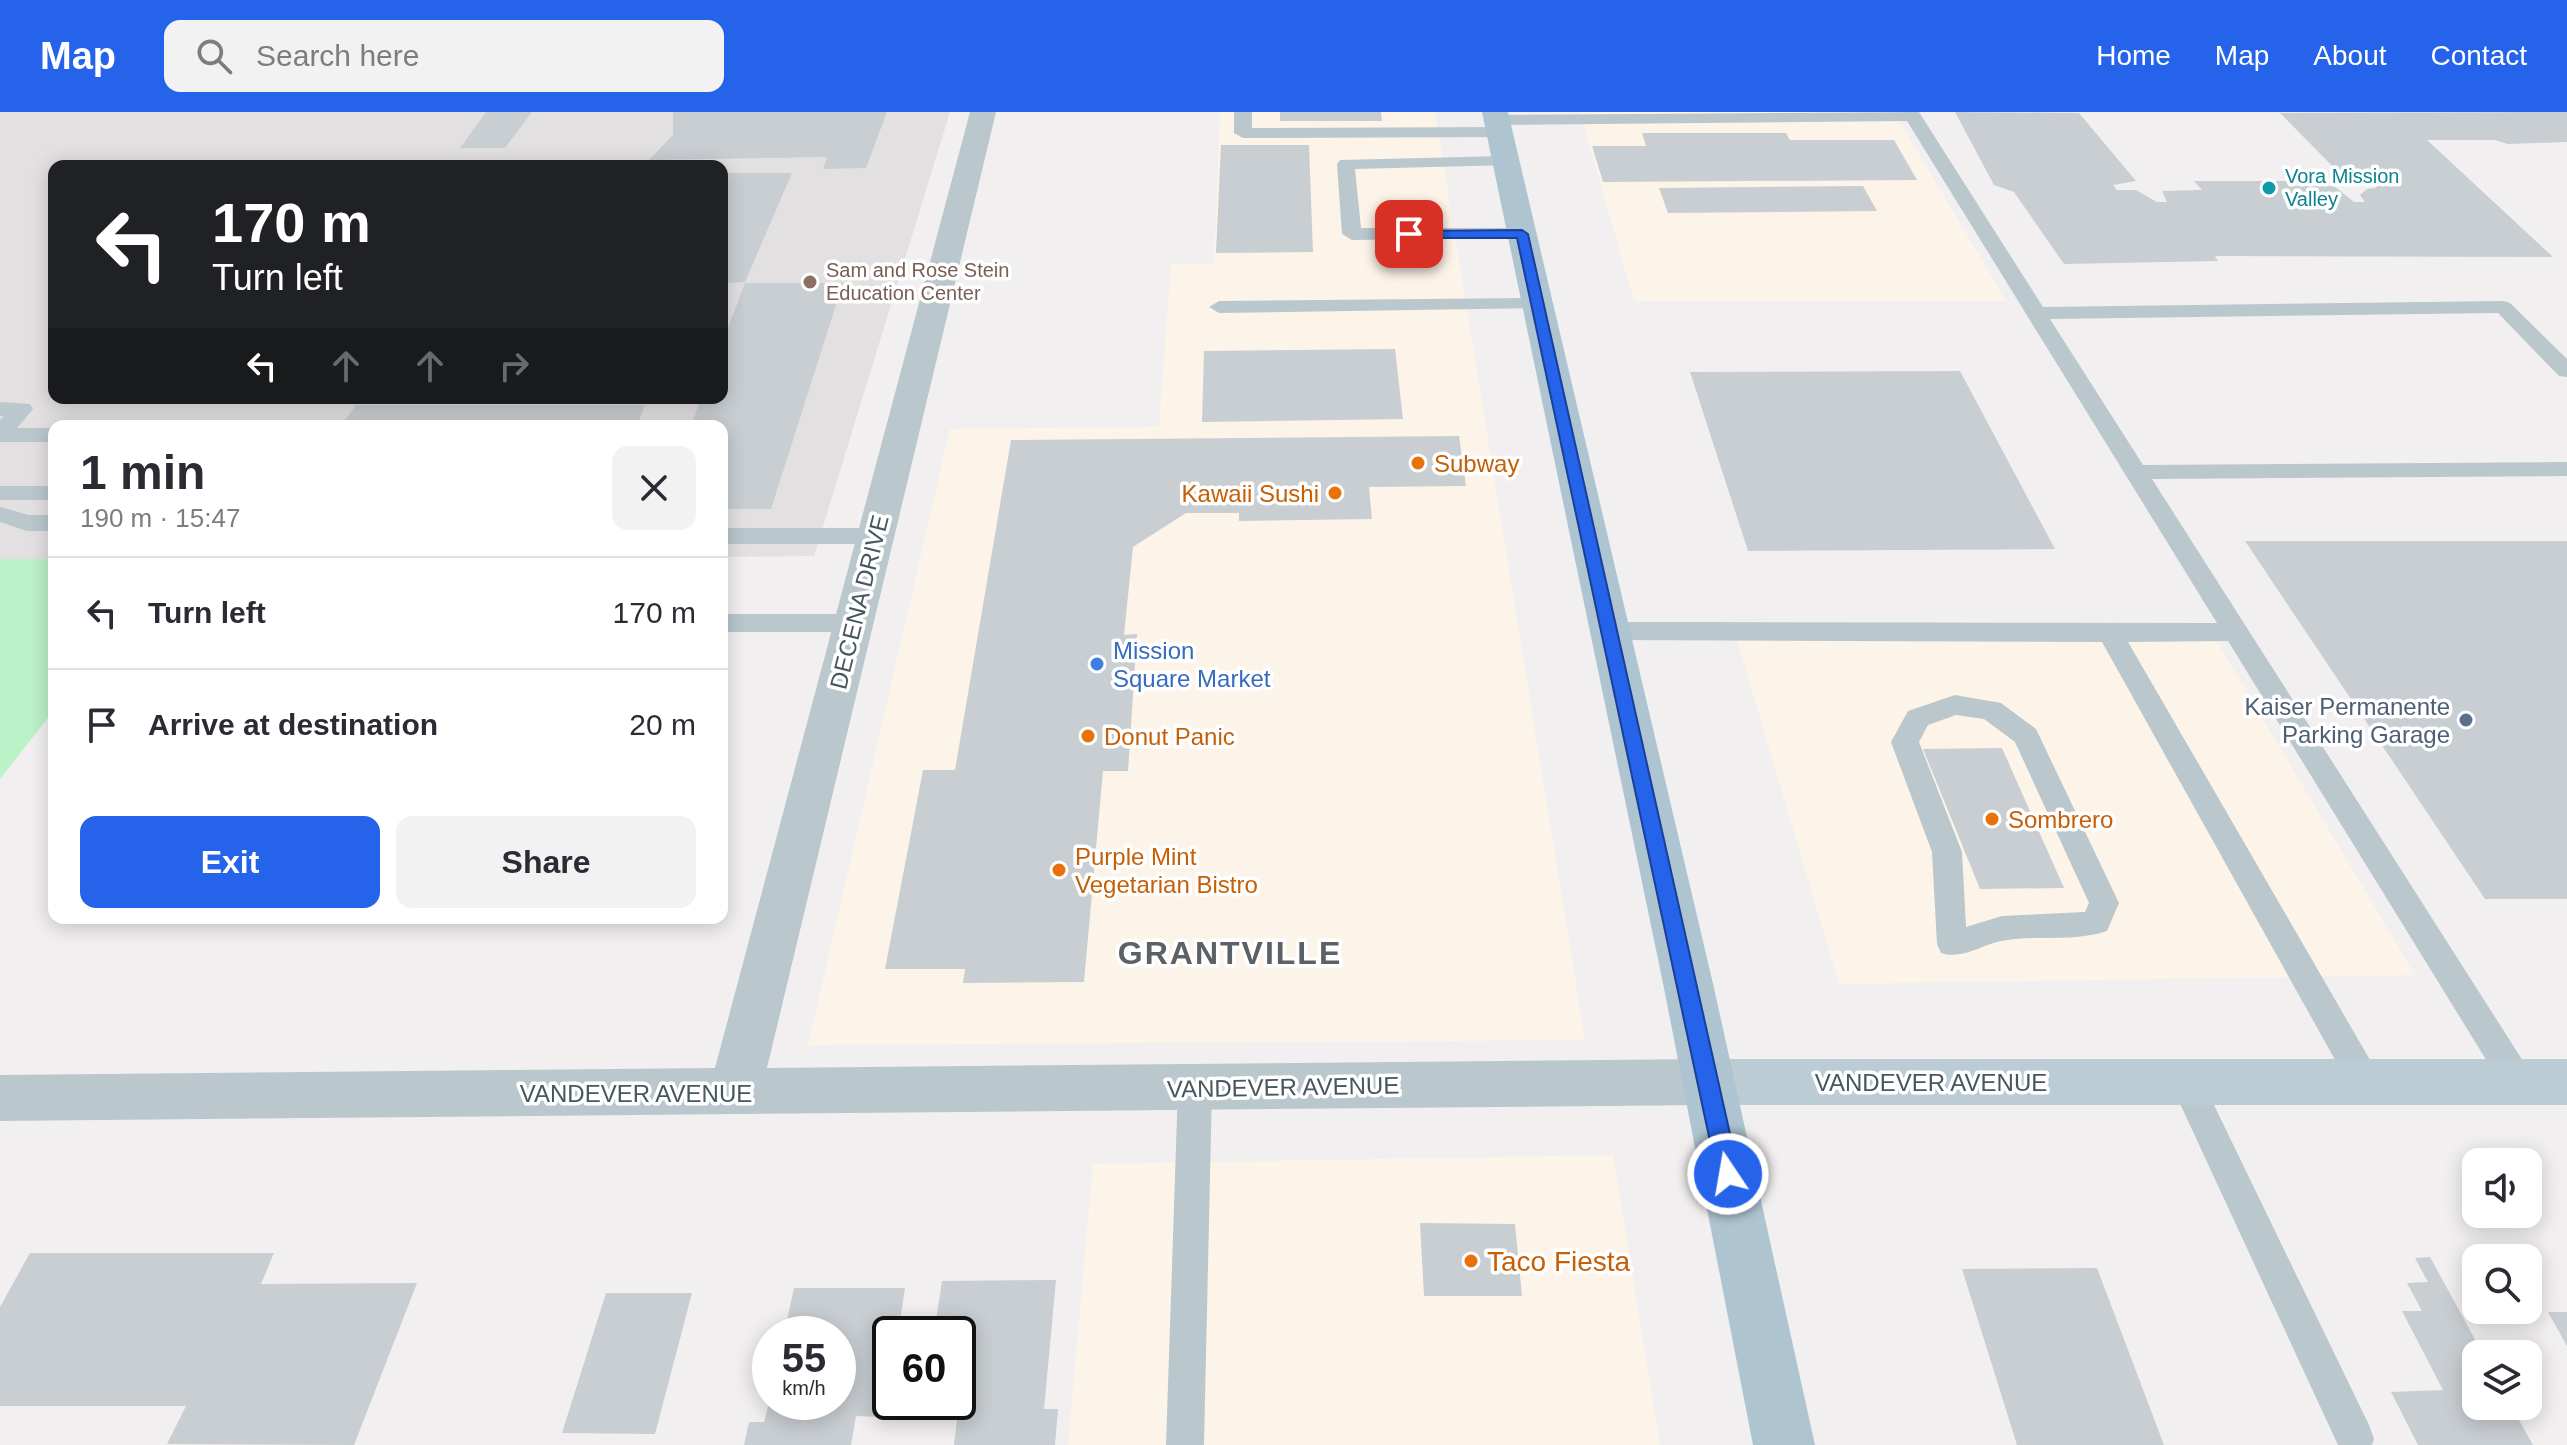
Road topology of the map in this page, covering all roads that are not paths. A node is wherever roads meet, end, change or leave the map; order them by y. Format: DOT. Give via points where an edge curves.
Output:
graph roads {
  1 [pos="983,112"];
  2 [pos="1243,112"];
  3 [pos="1912,114"];
  4 [pos="1499,131"];
  5 [pos="1522,234"];
  6 [pos="1537,304"];
  7 [pos="1219,307"];
  8 [pos="2035,313"];
  9 [pos="2567,371"];
  10 [pos="0,409"];
  11 [pos="0,434"];
  12 [pos="48,435"];
  13 [pos="2567,469"];
  14 [pos="2135,472"];
  15 [pos="0,493"];
  16 [pos="48,493"];
  17 [pos="0,514"];
  18 [pos="48,523"];
  19 [pos="728,536"];
  20 [pos="876,536"];
  21 [pos="728,623"];
  22 [pos="854,623"];
  23 [pos="1610,631"];
  24 [pos="2235,632"];
  25 [pos="2110,633"];
  26 [pos="1952,944"];
  27 [pos="1708,1082"];
  28 [pos="2186,1082"];
  29 [pos="2365,1082"];
  30 [pos="2553,1084"];
  31 [pos="1195,1087"];
  32 [pos="735,1092"];
  33 [pos="0,1098"];
  34 [pos="2355,1439"];
  35 [pos="1185,1445"];
  36 [pos="1784,1445"];
  1 -- 20 [label="street, DECENA DRIVE"];
  2 -- 4 [label="lane" via="1243,133"];
  3 -- 4 [label="lane"];
  3 -- 8 [label="lane"];
  4 -- 5 [label="main road"];
  4 -- 5 [label="lane" via="1346,164 1352,234"];
  5 -- 6 [label="main road"];
  6 -- 7 [label="lane"];
  6 -- 23 [label="main road"];
  8 -- 9 [label="lane" via="2503,307"];
  8 -- 14 [label="lane"];
  10 -- 11 [label="lane" via="22,409"];
  11 -- 12 [label="lane"];
  13 -- 14 [label="lane"];
  14 -- 24 [label="lane"];
  15 -- 16 [label="lane"];
  17 -- 18 [label="lane"];
  19 -- 20 [label="lane"];
  20 -- 22 [label="street, DECENA DRIVE"];
  21 -- 22 [label="lane"];
  22 -- 32 [label="street, DECENA DRIVE"];
  23 -- 25 [label="lane"];
  23 -- 27 [label="main road"];
  24 -- 25 [label="lane"];
  24 -- 30 [label="lane"];
  25 -- 29 [label="lane"];
  26 -- 26 [label="lane" via="2002,928 2096,922 2104,903 2026,736 1991,710 1955,705 1918,718 1905,742 1947,852"];
  27 -- 28 [label="street, VANDEVER AVENUE"];
  27 -- 31 [label="street, VANDEVER AVENUE"];
  27 -- 36 [label="main road"];
  28 -- 29 [label="street, VANDEVER AVENUE"];
  28 -- 34 [label="lane"];
  29 -- 30 [label="street, VANDEVER AVENUE"];
  31 -- 32 [label="street, VANDEVER AVENUE"];
  31 -- 35 [label="lane"];
  32 -- 33 [label="street, VANDEVER AVENUE"];
}
